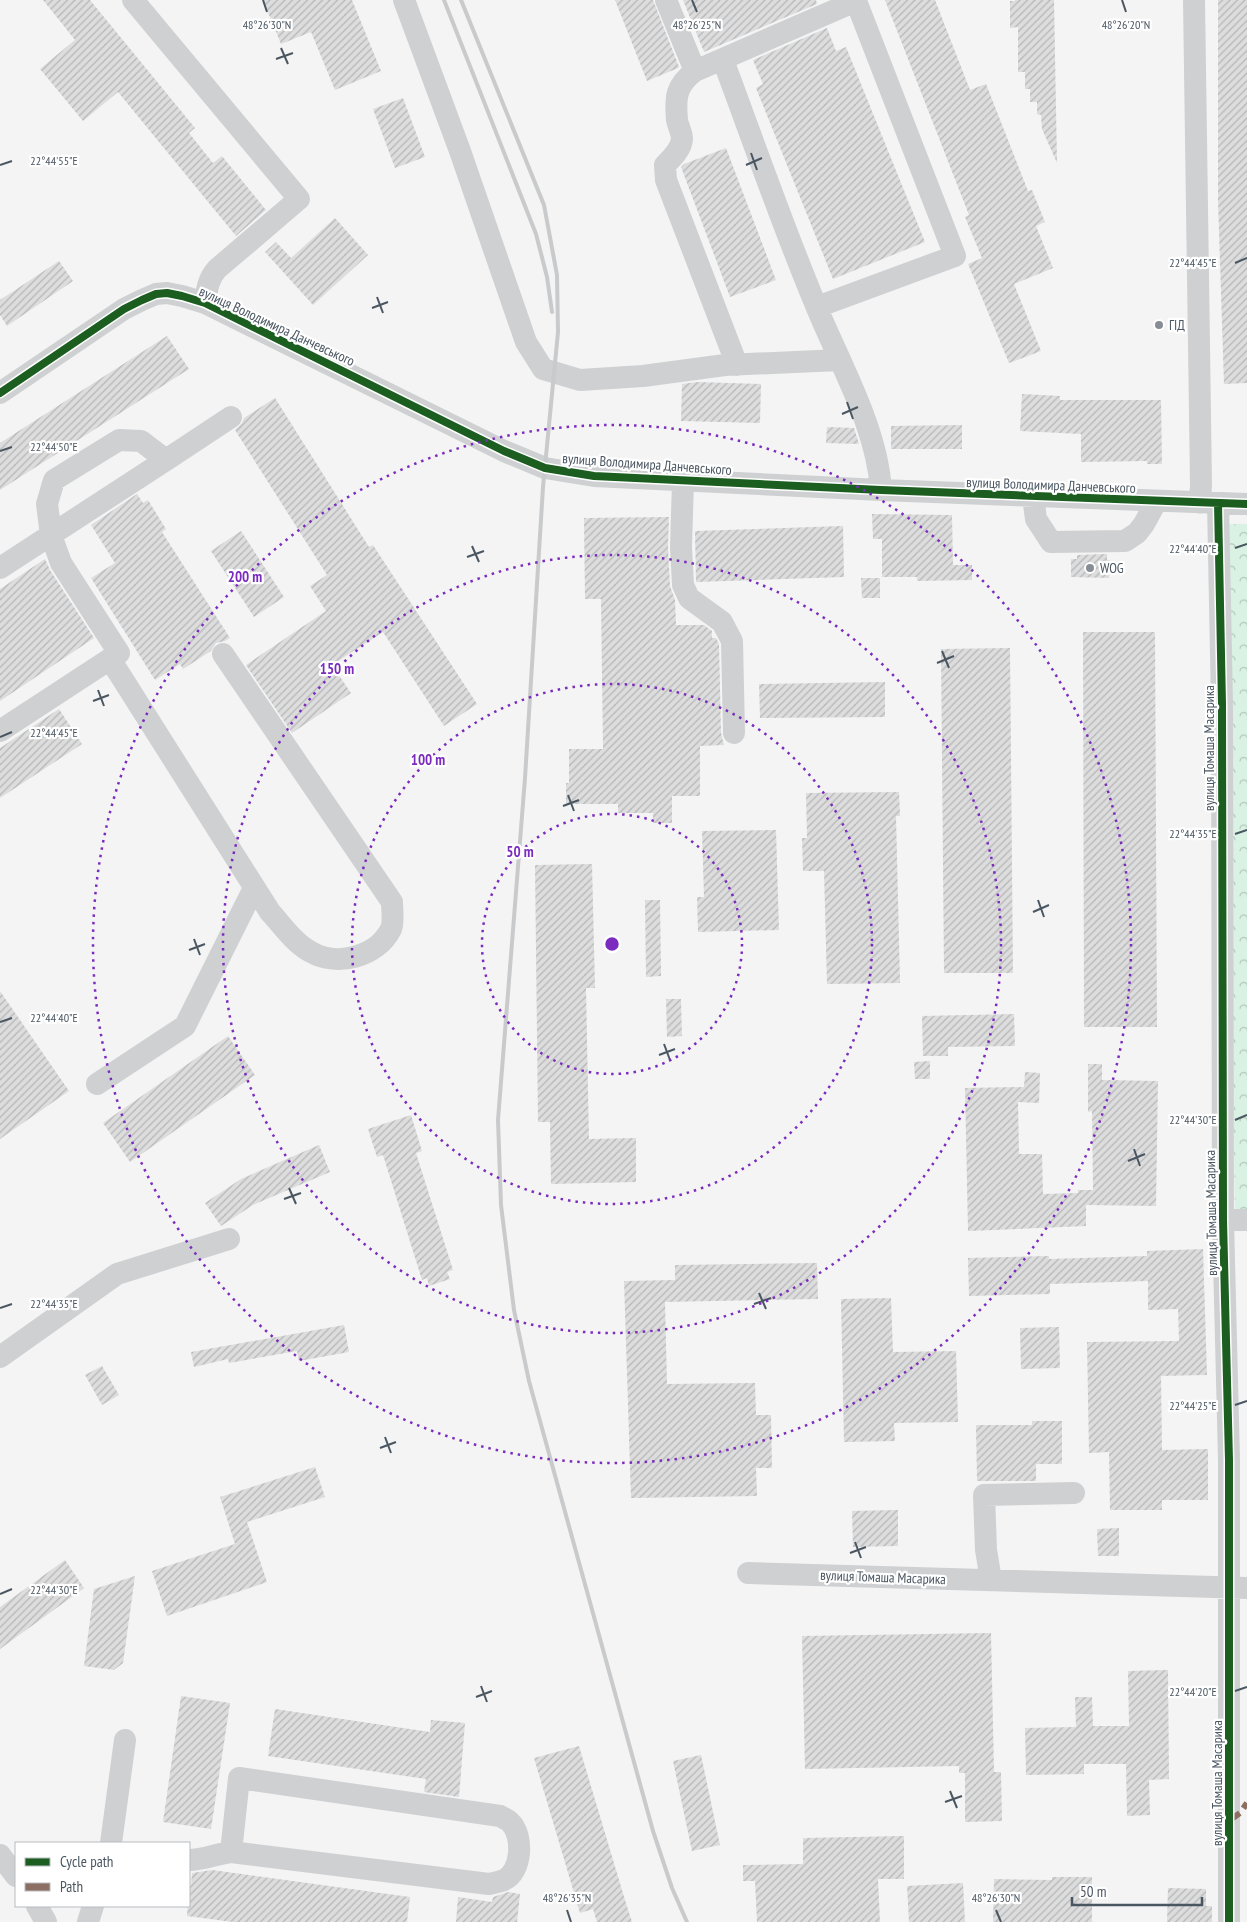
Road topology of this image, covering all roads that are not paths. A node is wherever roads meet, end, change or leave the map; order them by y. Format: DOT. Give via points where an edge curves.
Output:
graph roads {
  1 [pos="133,0"];
  2 [pos="404,0"];
  3 [pos="666,0"];
  4 [pos="1194,0"];
  5 [pos="723,60"];
  6 [pos="695,71"];
  7 [pos="205,303"];
  8 [pos="816,307"];
  9 [pos="840,360"];
  10 [pos="737,365"];
  11 [pos="0,393"];
  12 [pos="231,417"];
  13 [pos="166,460"];
  14 [pos="683,481"];
  15 [pos="881,490"];
  16 [pos="1033,497"];
  17 [pos="1156,502"];
  18 [pos="1230,503"];
  19 [pos="51,535"];
  20 [pos="0,568"];
  21 [pos="223,654"];
  22 [pos="110,659"];
  23 [pos="0,731"];
  24 [pos="734,733"];
  25 [pos="254,888"];
  26 [pos="97,1084"];
  27 [pos="1223,1220"];
  28 [pos="1247,1220"];
  29 [pos="229,1239"];
  30 [pos="0,1357"];
  31 [pos="1238,1463"];
  32 [pos="1074,1493"];
  33 [pos="748,1573"];
  34 [pos="991,1580"];
  35 [pos="1238,1587"];
  36 [pos="125,1740"];
  37 [pos="111,1842"];
  38 [pos="231,1852"];
  39 [pos="0,1855"];
  40 [pos="190,1860"];
  41 [pos="15,1875"];
  42 [pos="38,1907"];
  43 [pos="93,1907"];
  44 [pos="46,1922"];
  45 [pos="88,1922"];
  46 [pos="1229,1922"];
  1 -- 7 [label="street" via="299,199 218,269 208,284"];
  2 -- 10 [label="street" via="526,342 543,369 580,380"];
  3 -- 6 [label="street"];
  4 -- 18 [label="street, вулиця Томаша Масарика" via="1201,484"];
  5 -- 6 [label="street"];
  5 -- 8 [label="street"];
  5 -- 8 [label="street" via="856,1 955,256"];
  6 -- 10 [label="street" via="683,80 678,92 677,120 682,139 677,152 665,165 666,180"];
  7 -- 11 [label="street, вулиця Володимира Данчевського" via="167,293 142,300"];
  7 -- 14 [label="street, вулиця Володимира Данчевського" via="504,451 545,468 594,476"];
  8 -- 9 [label="street"];
  9 -- 10 [label="street"];
  9 -- 15 [label="street" via="868,428 880,471"];
  12 -- 13 [label="street"];
  13 -- 19 [label="street"];
  13 -- 19 [label="street" via="141,440 119,440 54,480 47,504"];
  14 -- 15 [label="street, вулиця Володимира Данчевського"];
  14 -- 24 [label="street" via="683,585 689,598 722,622 732,641"];
  15 -- 16 [label="street, вулиця Володимира Данчевського"];
  16 -- 17 [label="street, вулиця Володимира Данчевського"];
  16 -- 17 [label="street" via="1036,519 1051,542 1125,542 1144,524"];
  17 -- 18 [label="street, вулиця Володимира Данчевського"];
  18 -- 27 [label="street, вулиця Томаша Масарика" via="1222,704"];
  19 -- 20 [label="street"];
  19 -- 22 [label="street" via="61,563 119,653"];
  21 -- 25 [label="street" via="392,902 392,927 379,944 359,956 333,959 311,952 291,936"];
  22 -- 23 [label="street"];
  22 -- 25 [label="street"];
  25 -- 26 [label="street" via="184,1026"];
  27 -- 28 [label="street, вулиця Томаша Масарика"];
  27 -- 31 [label="street, вулиця Томаша Масарика"];
  29 -- 30 [label="street" via="117,1274"];
  31 -- 35 [label="street, вулиця Томаша Масарика"];
  32 -- 34 [label="street" via="984,1494 986,1550"];
  33 -- 34 [label="street, вулиця Томаша Масарика"];
  34 -- 35 [label="street, вулиця Томаша Масарика"];
  35 -- 46 [label="street, вулиця Томаша Масарика"];
  36 -- 37 [label="street"];
  38 -- 38 [label="street" via="488,1884 506,1880 520,1854 511,1823 500,1816 239,1778"];
  38 -- 40 [label="street"];
  39 -- 41 [label="street"];
  42 -- 44 [label="street"];
  43 -- 45 [label="street"];
}
